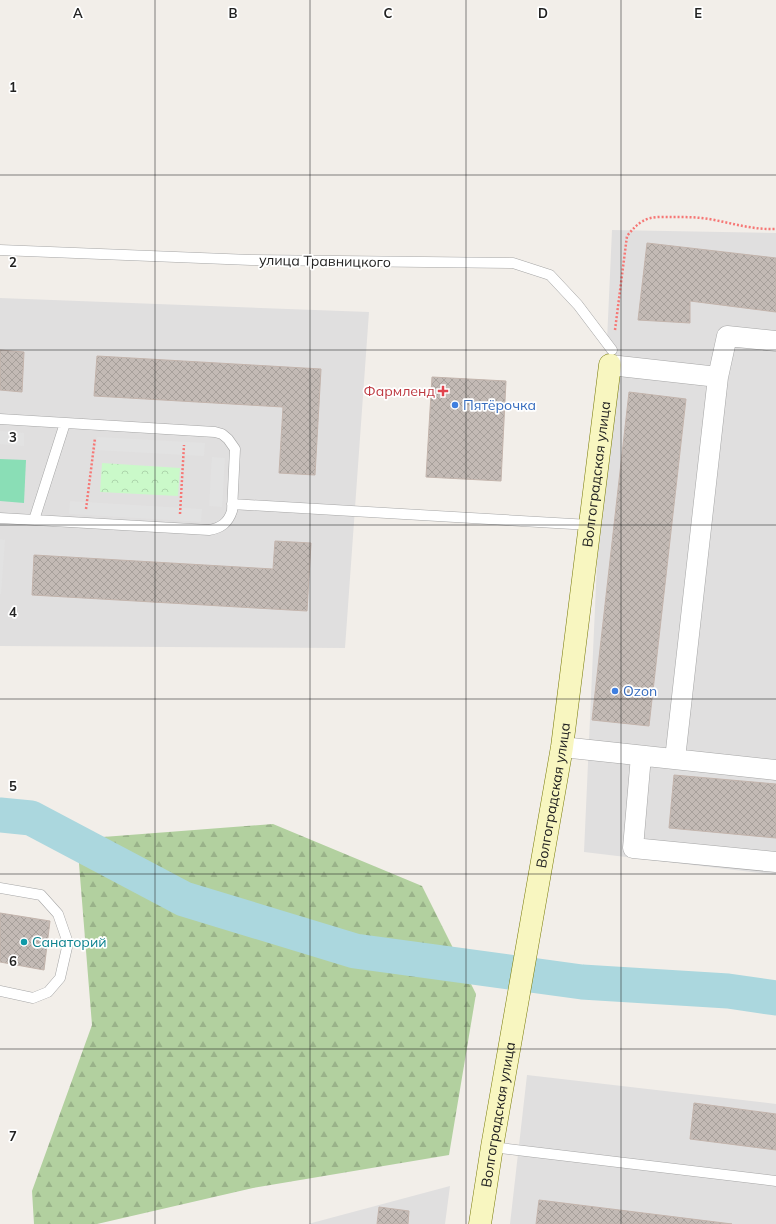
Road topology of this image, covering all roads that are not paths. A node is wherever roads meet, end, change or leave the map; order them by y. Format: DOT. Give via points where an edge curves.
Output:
graph roads {
  1 [pos="0,250"];
  2 [pos="776,341"];
  3 [pos="611,357"];
  4 [pos="718,377"];
  5 [pos="0,419"];
  6 [pos="65,423"];
  7 [pos="232,504"];
  8 [pos="0,518"];
  9 [pos="34,520"];
  10 [pos="590,525"];
  11 [pos="562,747"];
  12 [pos="641,756"];
  13 [pos="674,759"];
  14 [pos="776,770"];
  15 [pos="776,862"];
  16 [pos="0,888"];
  17 [pos="0,991"];
  18 [pos="492,1147"];
  19 [pos="776,1181"];
  20 [pos="480,1224"];
  1 -- 3 [label="lane, улица Травницкого" via="251,260 513,263 550,275 578,305"];
  2 -- 4 [label="street" via="727,336"];
  3 -- 4 [label="street"];
  3 -- 10 [label="street, Волгоградская улица"];
  4 -- 13 [label="street"];
  5 -- 6 [label="lane"];
  6 -- 7 [label="lane" via="222,434 235,449"];
  6 -- 9 [label="lane"];
  7 -- 9 [label="lane" via="229,519 220,528 209,530"];
  7 -- 10 [label="lane"];
  8 -- 9 [label="lane"];
  10 -- 11 [label="street, Волгоградская улица"];
  11 -- 12 [label="street"];
  11 -- 18 [label="street, Волгоградская улица"];
  12 -- 13 [label="street"];
  12 -- 15 [label="street" via="633,848"];
  13 -- 14 [label="street"];
  16 -- 17 [label="lane" via="41,895 58,914 68,943 60,978 48,992 32,998"];
  18 -- 19 [label="lane"];
  18 -- 20 [label="street, Волгоградская улица"];
}
